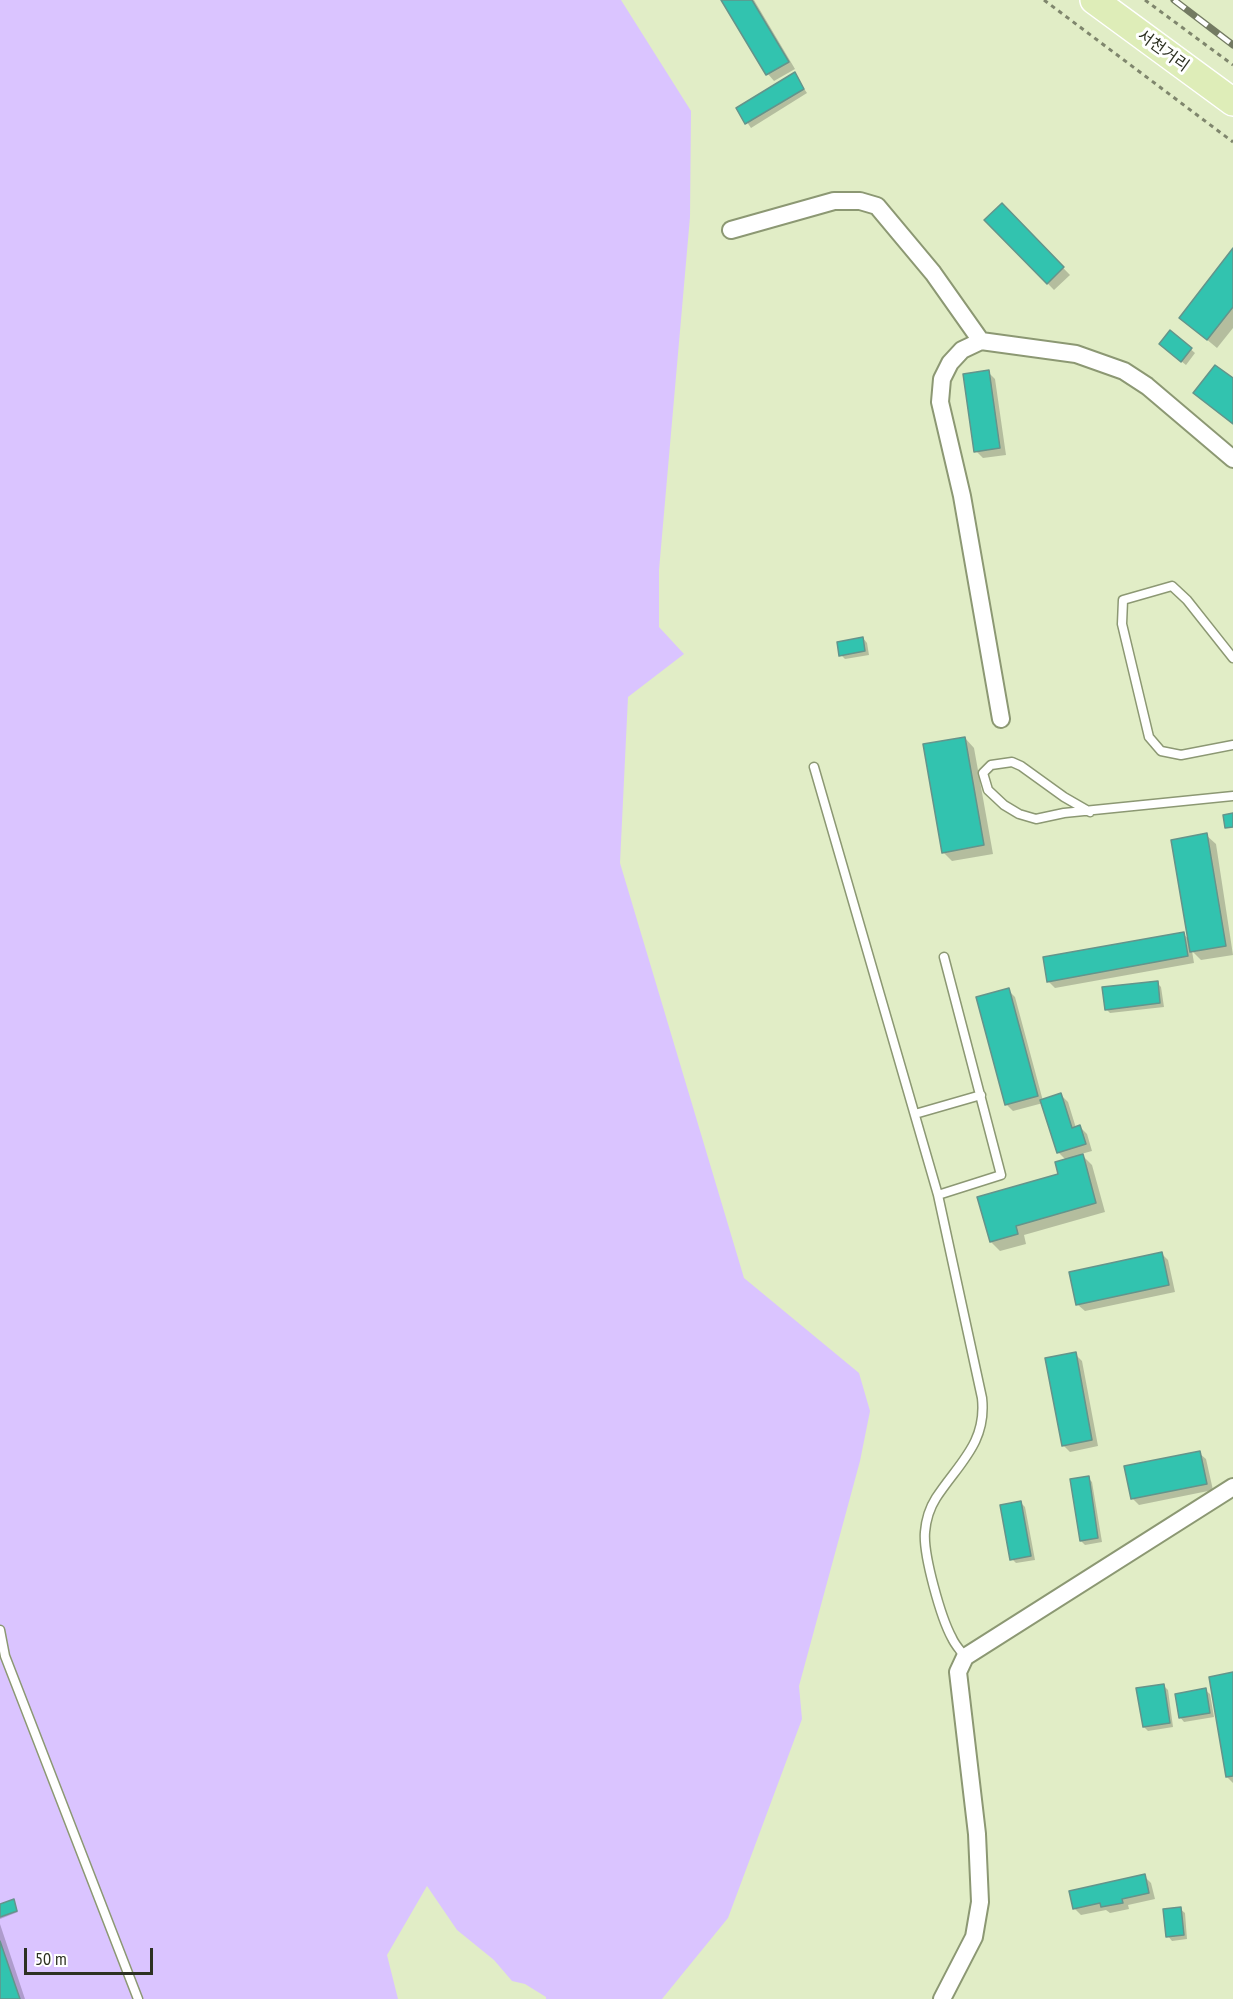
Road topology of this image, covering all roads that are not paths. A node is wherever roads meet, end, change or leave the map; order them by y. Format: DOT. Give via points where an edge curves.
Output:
graph roads {
  1 [pos="1094,0"];
  2 [pos="1233,102"];
  3 [pos="731,230"];
  4 [pos="981,341"];
  5 [pos="1233,459"];
  6 [pos="1233,658"];
  7 [pos="1001,719"];
  8 [pos="1233,745"];
  9 [pos="814,767"];
  10 [pos="1233,796"];
  11 [pos="1090,812"];
  12 [pos="944,957"];
  13 [pos="981,1095"];
  14 [pos="915,1114"];
  15 [pos="938,1195"];
  16 [pos="1233,1487"];
  17 [pos="0,1630"];
  18 [pos="965,1657"];
  19 [pos="138,1999"];
  20 [pos="942,1999"];
  1 -- 2 [label="main road, 서천거리"];
  3 -- 4 [label="street" via="834,201 860,201 877,206 933,273"];
  4 -- 5 [label="street" via="1077,354 1124,371"];
  4 -- 7 [label="street" via="962,350 950,363 942,379 940,402 962,496"];
  6 -- 8 [label="lane" via="1172,586 1123,600 1122,624 1149,736 1161,751 1181,754"];
  9 -- 14 [label="lane"];
  10 -- 11 [label="lane"];
  11 -- 11 [label="lane" via="1036,819 1019,814 988,790 983,772 991,765 1012,762"];
  12 -- 13 [label="lane"];
  13 -- 14 [label="lane"];
  13 -- 15 [label="lane" via="1001,1175"];
  14 -- 15 [label="lane"];
  15 -- 18 [label="lane" via="984,1414 966,1459 936,1498 924,1534 937,1597 951,1638"];
  16 -- 18 [label="street"];
  17 -- 19 [label="lane" via="5,1656"];
  18 -- 20 [label="street" via="958,1672 977,1834 980,1902 974,1937"];
}
